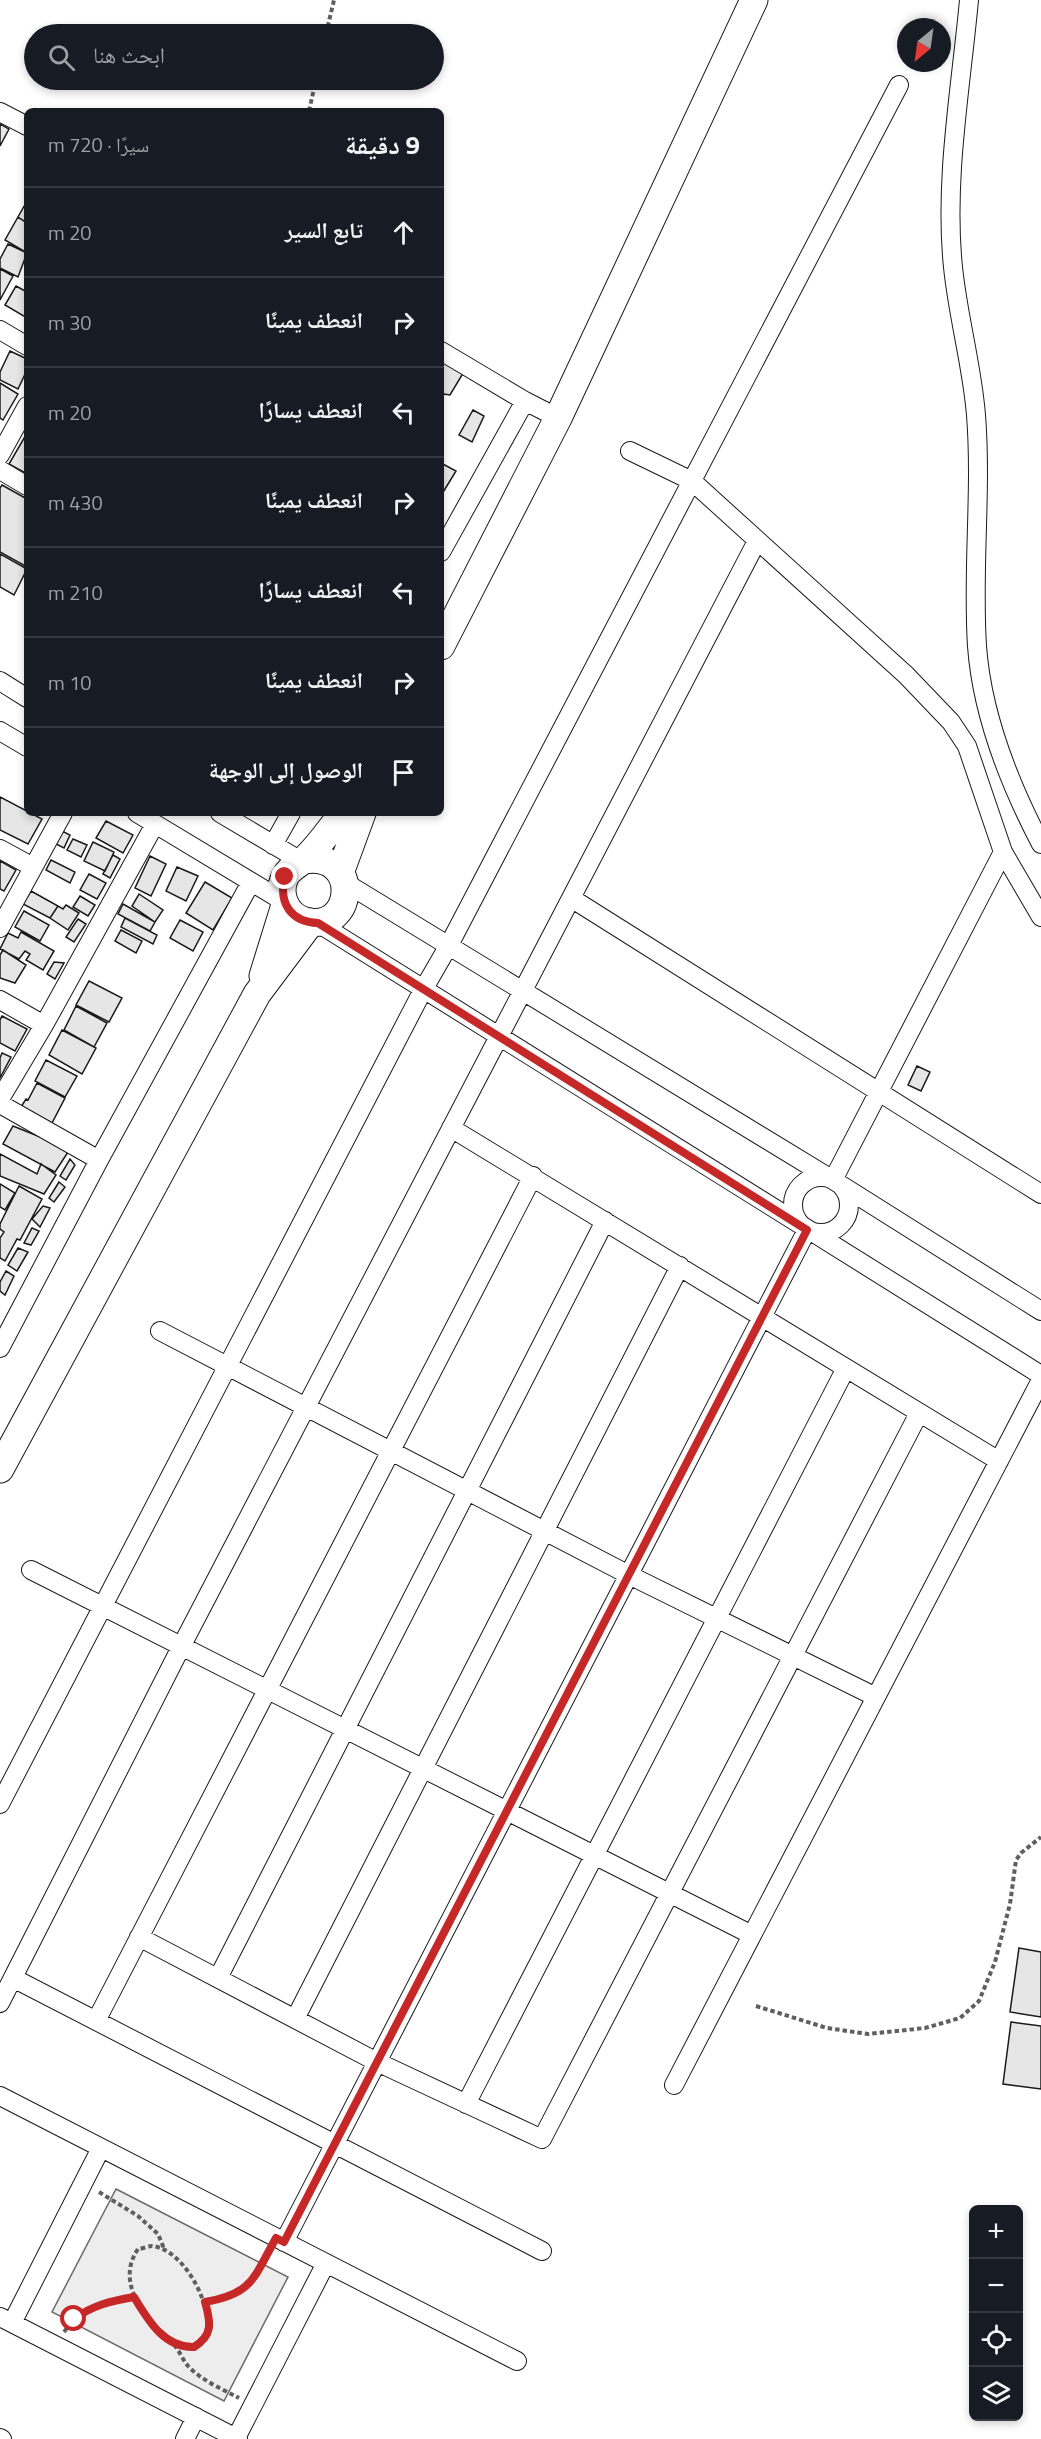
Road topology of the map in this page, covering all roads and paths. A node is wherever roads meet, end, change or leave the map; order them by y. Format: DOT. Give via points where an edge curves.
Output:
graph roads {
  1 [pos="334,0"];
  2 [pos="754,0"];
  3 [pos="969,0"];
  4 [pos="328,24"];
  5 [pos="899,85"];
  6 [pos="314,90"];
  7 [pos="310,108"];
  8 [pos="0,112"];
  9 [pos="24,124"];
  10 [pos="0,330"];
  11 [pos="24,344"];
  12 [pos="444,353"];
  13 [pos="525,401"];
  14 [pos="24,411"];
  15 [pos="558,418"];
  16 [pos="630,451"];
  17 [pos="0,455"];
  18 [pos="0,470"];
  19 [pos="692,481"];
  20 [pos="24,484"];
  21 [pos="757,541"];
  22 [pos="444,547"];
  23 [pos="444,640"];
  24 [pos="0,681"];
  25 [pos="24,696"];
  26 [pos="0,731"];
  27 [pos="24,745"];
  28 [pos="61,816"];
  29 [pos="142,816"];
  30 [pos="225,816"];
  31 [pos="289,816"];
  32 [pos="341,816"];
  33 [pos="361,816"];
  34 [pos="155,824"];
  35 [pos="1041,844"];
  36 [pos="273,845"];
  37 [pos="0,849"];
  38 [pos="1003,852"];
  39 [pos="302,861"];
  40 [pos="33,867"];
  41 [pos="342,878"];
  42 [pos="251,882"];
  43 [pos="571,898"];
  44 [pos="284,903"];
  45 [pos="1041,917"];
  46 [pos="314,923"];
  47 [pos="0,928"];
  48 [pos="449,945"];
  49 [pos="524,989"];
  50 [pos="423,990"];
  51 [pos="257,994"];
  52 [pos="0,1000"];
  53 [pos="44,1025"];
  54 [pos="498,1037"];
  55 [pos="879,1092"];
  56 [pos="0,1102"];
  57 [pos="451,1128"];
  58 [pos="99,1160"];
  59 [pos="533,1176"];
  60 [pos="833,1180"];
  61 [pos="1041,1194"];
  62 [pos="605,1221"];
  63 [pos="807,1230"];
  64 [pos="680,1266"];
  65 [pos="1041,1311"];
  66 [pos="762,1317"];
  67 [pos="160,1331"];
  68 [pos="2,1341"];
  69 [pos="228,1368"];
  70 [pos="846,1368"];
  71 [pos="1041,1375"];
  72 [pos="1041,1380"];
  73 [pos="306,1406"];
  74 [pos="919,1413"];
  75 [pos="392,1450"];
  76 [pos="999,1461"];
  77 [pos="0,1469"];
  78 [pos="467,1490"];
  79 [pos="545,1531"];
  80 [pos="31,1570"];
  81 [pos="629,1575"];
  82 [pos="103,1607"];
  83 [pos="717,1618"];
  84 [pos="181,1647"];
  85 [pos="793,1656"];
  86 [pos="267,1690"];
  87 [pos="876,1697"];
  88 [pos="345,1730"];
  89 [pos="423,1769"];
  90 [pos="0,1804"];
  91 [pos="506,1811"];
  92 [pos="1041,1837"];
  93 [pos="594,1855"];
  94 [pos="670,1893"];
  95 [pos="752,1935"];
  96 [pos="139,1937"];
  97 [pos="13,1978"];
  98 [pos="218,1978"];
  99 [pos="0,2003"];
  100 [pos="756,2006"];
  101 [pos="295,2019"];
  102 [pos="96,2021"];
  103 [pos="377,2062"];
  104 [pos="674,2085"];
  105 [pos="0,2096"];
  106 [pos="466,2104"];
  107 [pos="334,2144"];
  108 [pos="101,2148"];
  109 [pos="83,2183"];
  110 [pos="280,2240"];
  111 [pos="165,2252"];
  112 [pos="542,2252"];
  113 [pos="326,2263"];
  114 [pos="134,2297"];
  115 [pos="205,2302"];
  116 [pos="6,2320"];
  117 [pos="55,2345"];
  118 [pos="175,2345"];
  119 [pos="517,2361"];
  120 [pos="253,2404"];
  121 [pos="196,2417"];
  122 [pos="237,2438"];
  123 [pos="184,2439"];
  1 -- 4 [label="path"];
  2 -- 15 [label="main road"];
  3 -- 35 [label="street" via="951,217 953,267 976,415 977,648 1005,767"];
  5 -- 19 [label="street"];
  6 -- 7 [label="path"];
  8 -- 9 [label="street"];
  10 -- 11 [label="street"];
  12 -- 13 [label="street"];
  13 -- 15 [label="street"];
  13 -- 22 [label="street"];
  14 -- 17 [label="street"];
  15 -- 23 [label="main road"];
  16 -- 19 [label="street"];
  18 -- 20 [label="street"];
  19 -- 21 [label="street"];
  19 -- 48 [label="street"];
  21 -- 38 [label="street" via="906,675 951,722 967,746"];
  21 -- 43 [label="street"];
  24 -- 25 [label="street"];
  26 -- 27 [label="street"];
  28 -- 40 [label="street"];
  29 -- 34 [label="street"];
  30 -- 36 [label="street"];
  31 -- 36 [label="street"];
  32 -- 39 [label="main road"];
  33 -- 41 [label="main road"];
  34 -- 42 [label="street"];
  34 -- 53 [label="street"];
  36 -- 39 [label="street"];
  37 -- 40 [label="street"];
  38 -- 45 [label="street"];
  38 -- 55 [label="street"];
  39 -- 41 [label="main road" via="324,861"];
  39 -- 44 [label="main road" via="285,877"];
  40 -- 47 [label="street"];
  41 -- 46 [label="main road" via="346,892 337,913"];
  41 -- 48 [label="street"];
  42 -- 44 [label="street"];
  42 -- 58 [label="street"];
  43 -- 49 [label="street"];
  43 -- 55 [label="street"];
  44 -- 46 [label="main road" via="291,914"];
  44 -- 51 [label="main road"];
  46 -- 50 [label="street"];
  46 -- 51 [label="main road"];
  48 -- 49 [label="street"];
  48 -- 50 [label="street"];
  49 -- 54 [label="street"];
  49 -- 60 [label="street"];
  50 -- 54 [label="street"];
  50 -- 69 [label="street"];
  51 -- 77 [label="main road"];
  52 -- 53 [label="street"];
  53 -- 56 [label="street"];
  54 -- 57 [label="street"];
  54 -- 63 [label="street"];
  55 -- 60 [label="street"];
  55 -- 61 [label="street"];
  56 -- 58 [label="street"];
  57 -- 59 [label="street"];
  57 -- 73 [label="street"];
  58 -- 68 [label="street"];
  59 -- 62 [label="street"];
  59 -- 75 [label="street"];
  60 -- 63 [label="street" via="805,1181 794,1197 794,1216"];
  60 -- 63 [label="street" via="846,1192 846,1219 833,1231 815,1234"];
  60 -- 65 [label="street"];
  62 -- 64 [label="street"];
  62 -- 78 [label="street"];
  63 -- 66 [label="street"];
  63 -- 71 [label="street"];
  64 -- 66 [label="street"];
  64 -- 79 [label="street"];
  66 -- 70 [label="street"];
  66 -- 81 [label="street"];
  67 -- 69 [label="street"];
  69 -- 73 [label="street"];
  69 -- 82 [label="street"];
  70 -- 74 [label="street"];
  70 -- 83 [label="street"];
  72 -- 76 [label="street"];
  73 -- 75 [label="street"];
  73 -- 84 [label="street"];
  74 -- 76 [label="street"];
  74 -- 85 [label="street"];
  75 -- 78 [label="street"];
  75 -- 86 [label="street"];
  76 -- 87 [label="street"];
  78 -- 79 [label="street"];
  78 -- 88 [label="street"];
  79 -- 81 [label="street"];
  79 -- 89 [label="street"];
  80 -- 82 [label="street"];
  81 -- 83 [label="street"];
  81 -- 91 [label="street"];
  82 -- 84 [label="street"];
  82 -- 90 [label="street"];
  83 -- 85 [label="street"];
  83 -- 93 [label="street"];
  84 -- 86 [label="street"];
  84 -- 97 [label="street"];
  85 -- 87 [label="street"];
  85 -- 94 [label="street"];
  86 -- 88 [label="street"];
  86 -- 96 [label="street"];
  87 -- 95 [label="street"];
  88 -- 89 [label="street"];
  88 -- 98 [label="street"];
  89 -- 91 [label="street"];
  89 -- 101 [label="street"];
  91 -- 93 [label="street"];
  91 -- 103 [label="street"];
  92 -- 100 [label="path" via="1016,1860 995,1962 979,2001 960,2018 925,2028 868,2034 827,2028"];
  93 -- 94 [label="street"];
  93 -- 106 [label="street"];
  94 -- 95 [label="street"];
  94 -- 106 [label="street" via="542,2139"];
  95 -- 104 [label="street"];
  96 -- 98 [label="street"];
  96 -- 102 [label="street"];
  97 -- 99 [label="street"];
  97 -- 102 [label="street"];
  98 -- 101 [label="street"];
  101 -- 103 [label="street"];
  102 -- 107 [label="street"];
  103 -- 106 [label="street"];
  103 -- 107 [label="street"];
  105 -- 108 [label="street"];
  107 -- 110 [label="street"];
  107 -- 112 [label="street"];
  108 -- 109 [label="street"];
  108 -- 110 [label="street"];
  109 -- 111 [label="path" via="138,2216 158,2234"];
  109 -- 116 [label="street"];
  110 -- 113 [label="street"];
  110 -- 115 [label="path" via="244,2290"];
  111 -- 114 [label="path" via="152,2246 138,2249 128,2272"];
  111 -- 115 [label="path" via="192,2277"];
  113 -- 119 [label="street"];
  113 -- 120 [label="street"];
  114 -- 117 [label="path" via="88,2309 74,2319"];
  114 -- 118 [label="path" via="155,2328"];
  115 -- 118 [label="path" via="209,2322 205,2340 194,2347"];
  116 -- 117 [label="street"];
  117 -- 121 [label="street"];
  118 -- 120 [label="path" via="188,2366 217,2387"];
  120 -- 122 [label="street"];
  121 -- 122 [label="street"];
  121 -- 123 [label="street"];
}
